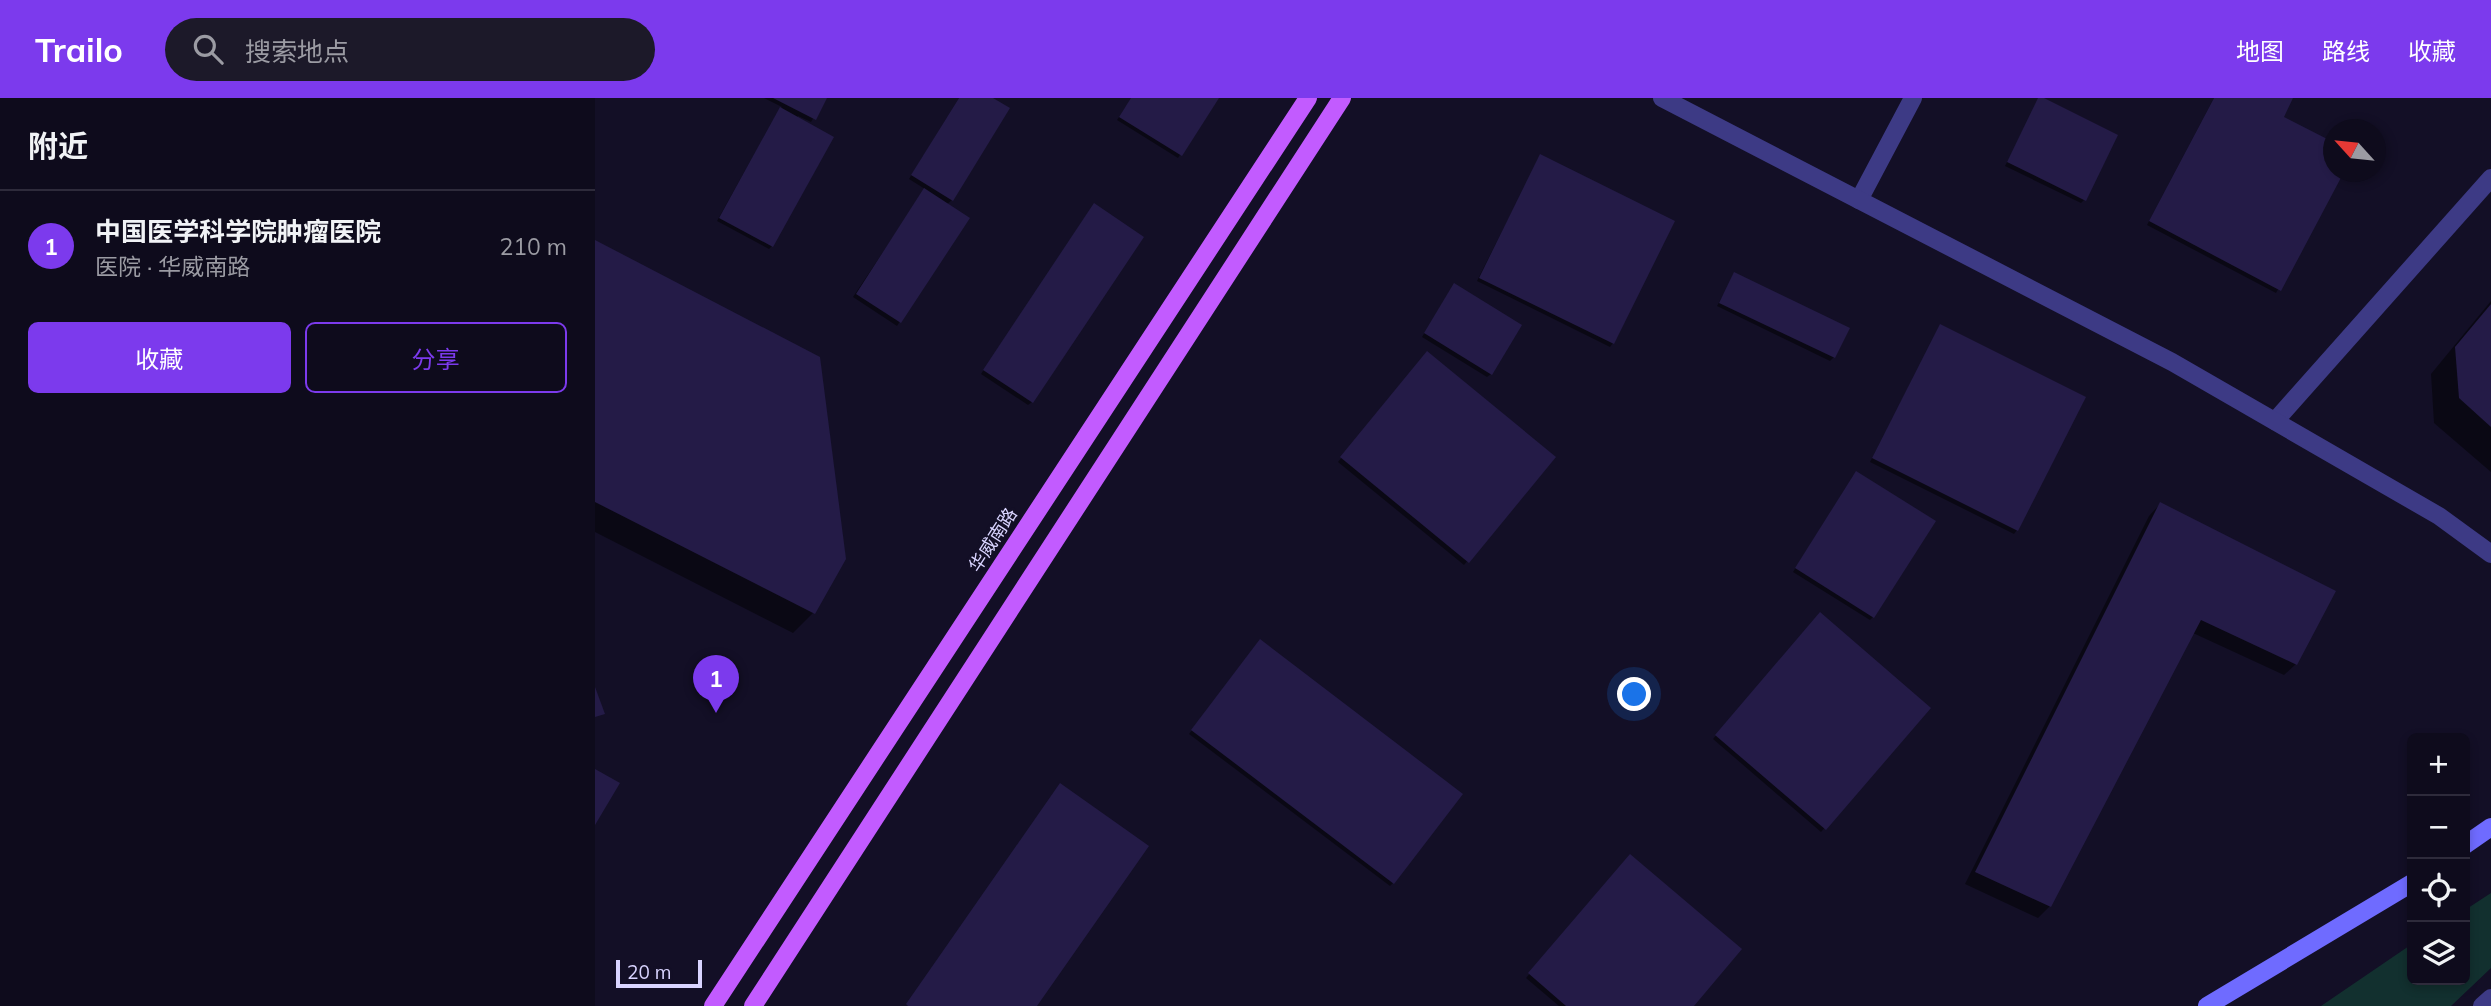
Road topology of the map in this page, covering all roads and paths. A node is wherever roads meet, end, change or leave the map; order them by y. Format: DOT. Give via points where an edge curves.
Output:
graph roads {
  1 [pos="1308,98"];
  2 [pos="1342,98"];
  3 [pos="1662,98"];
  4 [pos="1913,98"];
  5 [pos="2491,178"];
  6 [pos="1859,200"];
  7 [pos="2275,422"];
  8 [pos="2491,554"];
  9 [pos="2491,827"];
  10 [pos="2470,842"];
  11 [pos="2407,886"];
  12 [pos="2491,998"];
  13 [pos="713,1006"];
  14 [pos="753,1006"];
  15 [pos="2207,1006"];
  16 [pos="2482,1006"];
  1 -- 13 [label="main road, 华威南路"];
  2 -- 14 [label="main road"];
  3 -- 6 [label="street"];
  4 -- 6 [label="street"];
  5 -- 7 [label="street"];
  6 -- 7 [label="street" via="2172,362"];
  7 -- 8 [label="street" via="2439,516"];
  9 -- 10 [label="main road"];
  11 -- 15 [label="main road"];
  12 -- 16 [label="street"];
}
